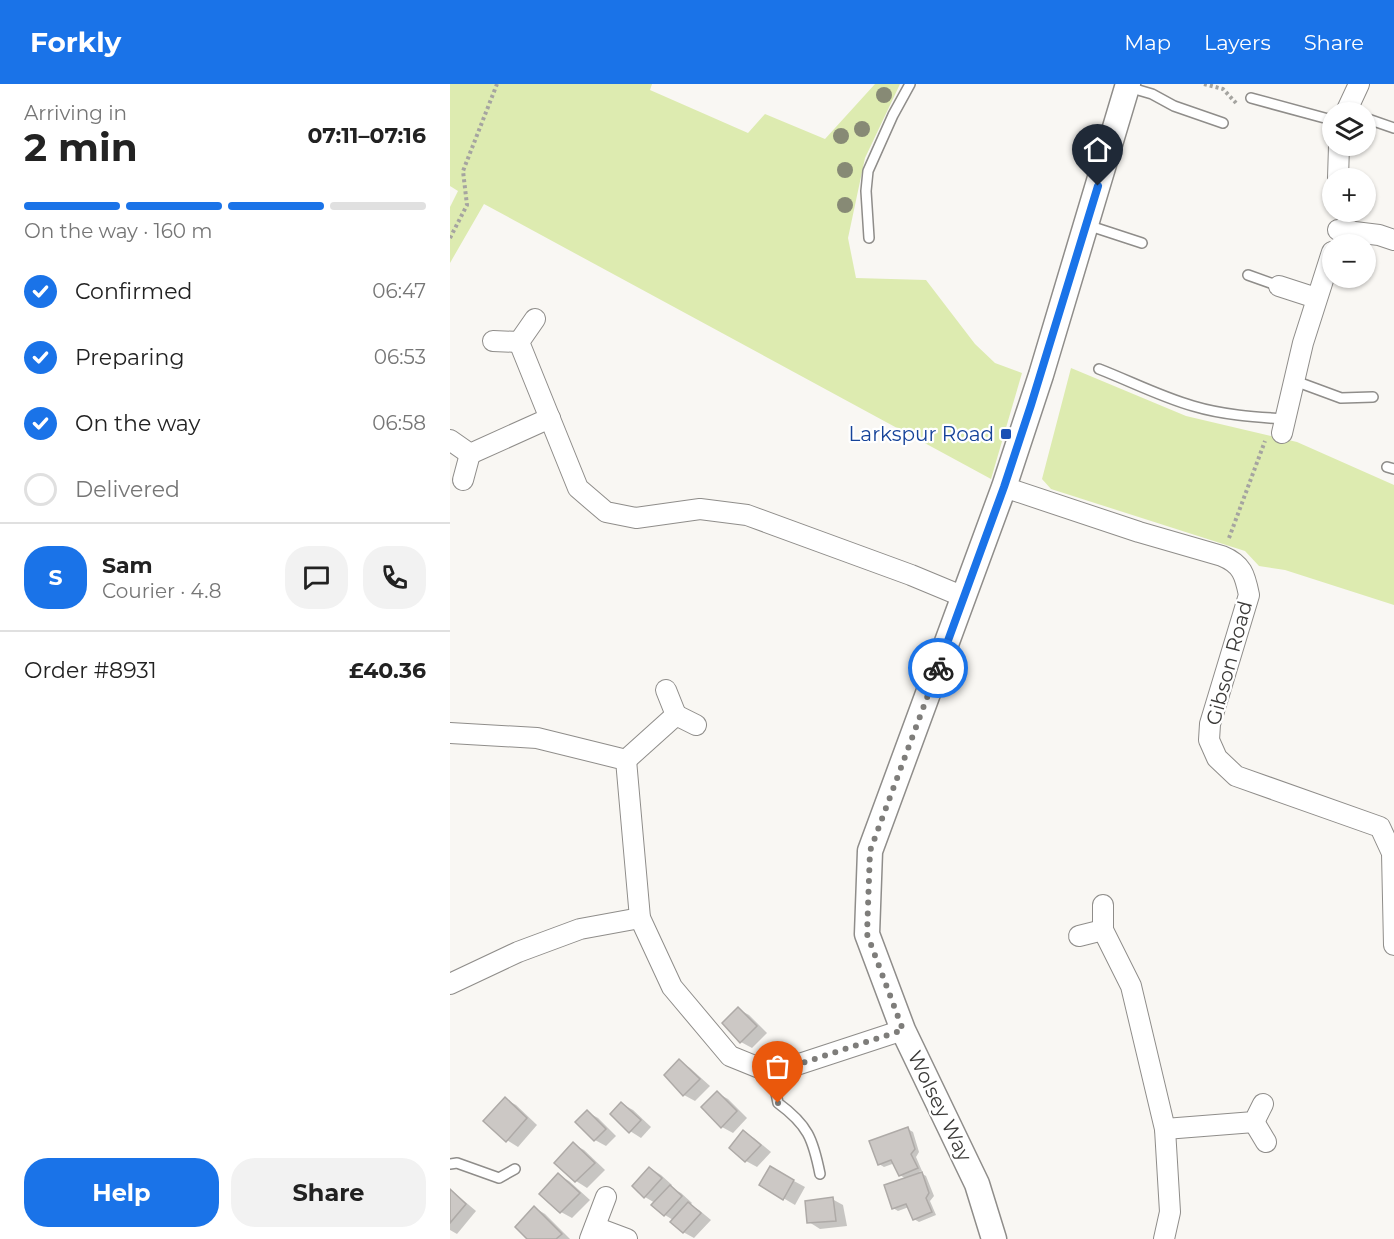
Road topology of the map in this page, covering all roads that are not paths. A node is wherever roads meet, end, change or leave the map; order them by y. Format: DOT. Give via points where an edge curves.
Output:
graph roads {
  1 [pos="910,84"];
  2 [pos="1359,84"];
  3 [pos="1128,86"];
  4 [pos="1251,98"];
  5 [pos="1353,102"];
  6 [pos="1322,110"];
  7 [pos="1223,123"];
  8 [pos="1376,123"];
  9 [pos="1394,128"];
  10 [pos="1086,225"];
  11 [pos="1336,229"];
  12 [pos="869,238"];
  13 [pos="1394,240"];
  14 [pos="1142,243"];
  15 [pos="1248,275"];
  16 [pos="1322,281"];
  17 [pos="1279,286"];
  18 [pos="1316,298"];
  19 [pos="535,319"];
  20 [pos="493,341"];
  21 [pos="519,342"];
  22 [pos="1099,369"];
  23 [pos="1295,381"];
  24 [pos="1373,397"];
  25 [pos="550,418"];
  26 [pos="1283,426"];
  27 [pos="450,440"];
  28 [pos="470,454"];
  29 [pos="464,480"];
  30 [pos="1004,487"];
  31 [pos="964,597"];
  32 [pos="666,690"];
  33 [pos="676,715"];
  34 [pos="696,725"];
  35 [pos="450,733"];
  36 [pos="626,760"];
  37 [pos="1103,905"];
  38 [pos="640,918"];
  39 [pos="1103,930"];
  40 [pos="1079,936"];
  41 [pos="1394,945"];
  42 [pos="450,984"];
  43 [pos="903,1030"];
  44 [pos="772,1073"];
  45 [pos="1165,1129"];
  46 [pos="1266,1142"];
  47 [pos="450,1164"];
  48 [pos="515,1169"];
  49 [pos="820,1174"];
  50 [pos="606,1197"];
  51 [pos="593,1233"];
  52 [pos="627,1239"];
  53 [pos="994,1239"];
  54 [pos="1164,1239"];
  1 -- 12 [label="lane" via="868,171"];
  2 -- 5 [label="street"];
  3 -- 7 [label="lane"];
  3 -- 10 [label="street, Wolsey Way"];
  4 -- 6 [label="lane"];
  8 -- 9 [label="lane"];
  10 -- 14 [label="lane"];
  10 -- 30 [label="street, Wolsey Way"];
  11 -- 13 [label="street"];
  15 -- 17 [label="lane"];
  16 -- 18 [label="street"];
  17 -- 18 [label="street"];
  18 -- 23 [label="street"];
  19 -- 21 [label="street"];
  20 -- 21 [label="street"];
  21 -- 25 [label="street"];
  22 -- 26 [label="lane" via="1158,395"];
  23 -- 24 [label="lane" via="1341,398"];
  23 -- 26 [label="street"];
  25 -- 28 [label="street"];
  25 -- 31 [label="street" via="578,488 606,512 636,518 700,509 747,515"];
  27 -- 28 [label="street"];
  28 -- 29 [label="street"];
  30 -- 31 [label="street, Wolsey Way"];
  30 -- 41 [label="street, Gibson Road" via="1222,556 1240,567 1249,595 1210,724 1209,740 1217,758 1236,776 1380,827 1392,853"];
  31 -- 43 [label="street, Wolsey Way" via="870,851 867,934"];
  32 -- 33 [label="street"];
  33 -- 34 [label="street"];
  33 -- 36 [label="street"];
  35 -- 36 [label="street" via="537,738"];
  36 -- 38 [label="street"];
  37 -- 39 [label="street"];
  38 -- 42 [label="street" via="580,929"];
  38 -- 44 [label="street" via="672,987 730,1056"];
  39 -- 40 [label="street"];
  39 -- 45 [label="street" via="1131,986"];
  43 -- 44 [label="street"];
  43 -- 53 [label="street, Wolsey Way" via="977,1184"];
  44 -- 49 [label="lane" via="778,1103 803,1125"];
  45 -- 46 [label="street" via="1258,1113"];
  45 -- 54 [label="street" via="1170,1212"];
  47 -- 48 [label="lane" via="499,1178"];
  50 -- 51 [label="street"];
  51 -- 52 [label="street"];
}
